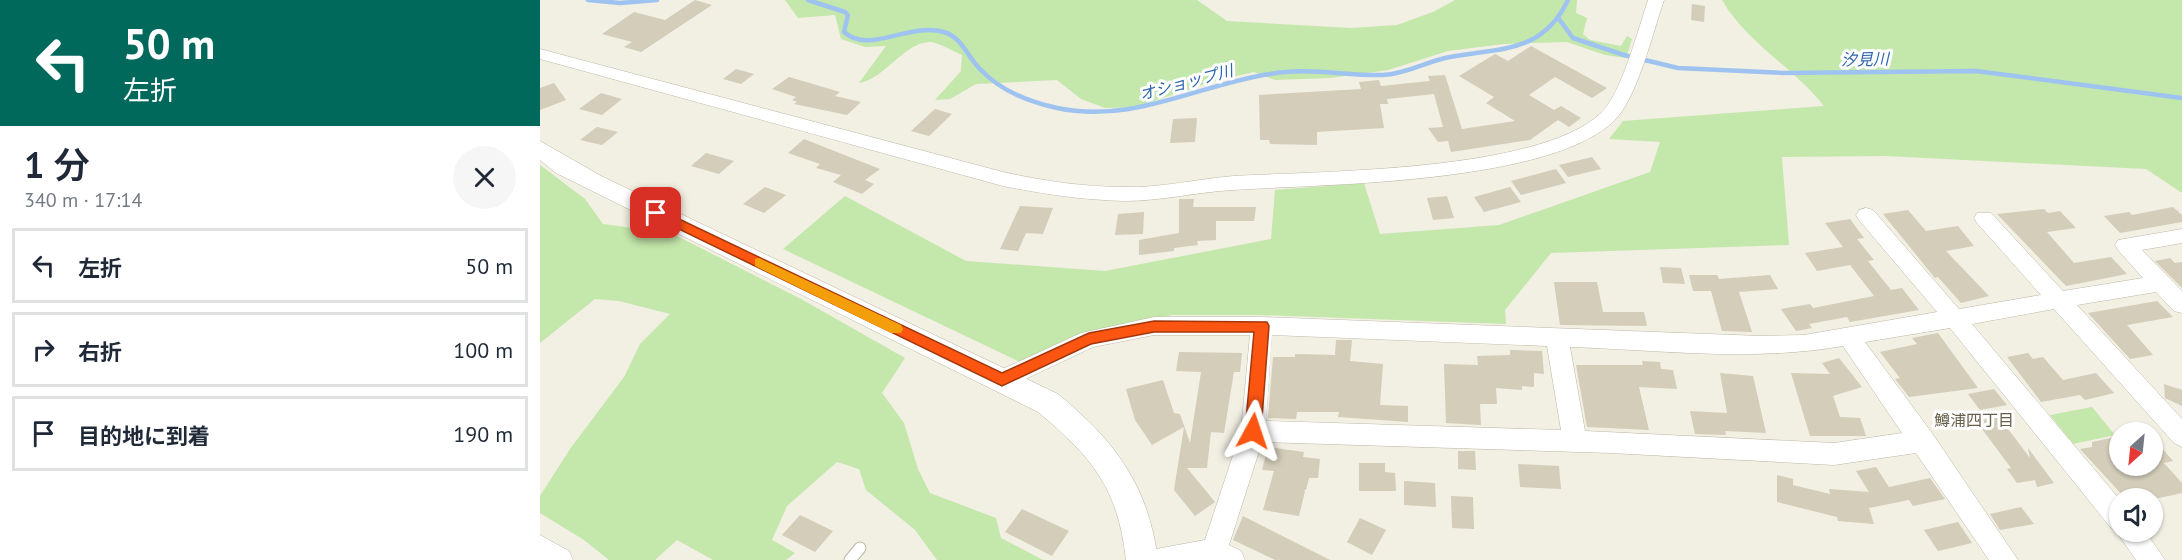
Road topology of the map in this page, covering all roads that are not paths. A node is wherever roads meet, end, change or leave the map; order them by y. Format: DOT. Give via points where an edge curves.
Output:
graph roads {
  1 [pos="1656,0"];
  2 [pos="540,54"];
  3 [pos="575,65"];
  4 [pos="540,70"];
  5 [pos="540,149"];
  6 [pos="1866,215"];
  7 [pos="1984,218"];
  8 [pos="2182,236"];
  9 [pos="2159,283"];
  10 [pos="2057,299"];
  11 [pos="2182,305"];
  12 [pos="1955,317"];
  13 [pos="1262,326"];
  14 [pos="1847,335"];
  15 [pos="1557,337"];
  16 [pos="1002,380"];
  17 [pos="1253,431"];
  18 [pos="2182,436"];
  19 [pos="1923,441"];
  20 [pos="1575,442"];
  21 [pos="2109,506"];
  22 [pos="2138,542"];
  23 [pos="540,547"];
  24 [pos="861,548"];
  25 [pos="1223,555"];
  26 [pos="560,560"];
  27 [pos="850,560"];
  28 [pos="1142,560"];
  29 [pos="1154,560"];
  30 [pos="2005,560"];
  31 [pos="2152,560"];
  1 -- 3 [label="street" via="1608,117 1583,134 1541,151 1400,174 1231,183 1131,194 1048,189 1003,179"];
  2 -- 3 [label="street"];
  3 -- 4 [label="street"];
  5 -- 16 [label="street" via="593,182"];
  6 -- 12 [label="street"];
  7 -- 10 [label="street"];
  8 -- 9 [label="street" via="2125,245"];
  9 -- 10 [label="street"];
  9 -- 11 [label="street"];
  10 -- 12 [label="street"];
  10 -- 18 [label="street"];
  12 -- 14 [label="street"];
  12 -- 21 [label="street"];
  13 -- 15 [label="street"];
  13 -- 16 [label="street" via="1154,326 1089,339"];
  13 -- 17 [label="street"];
  14 -- 15 [label="street" via="1804,344 1761,345"];
  14 -- 19 [label="street"];
  15 -- 20 [label="street"];
  16 -- 28 [label="street" via="1048,403 1096,446 1130,501 1140,529"];
  17 -- 20 [label="street"];
  17 -- 25 [label="street"];
  19 -- 20 [label="street" via="1834,454"];
  19 -- 30 [label="street"];
  22 -- 31 [label="street"];
  23 -- 26 [label="street"];
  24 -- 27 [label="lane"];
  25 -- 29 [label="street"];
}
